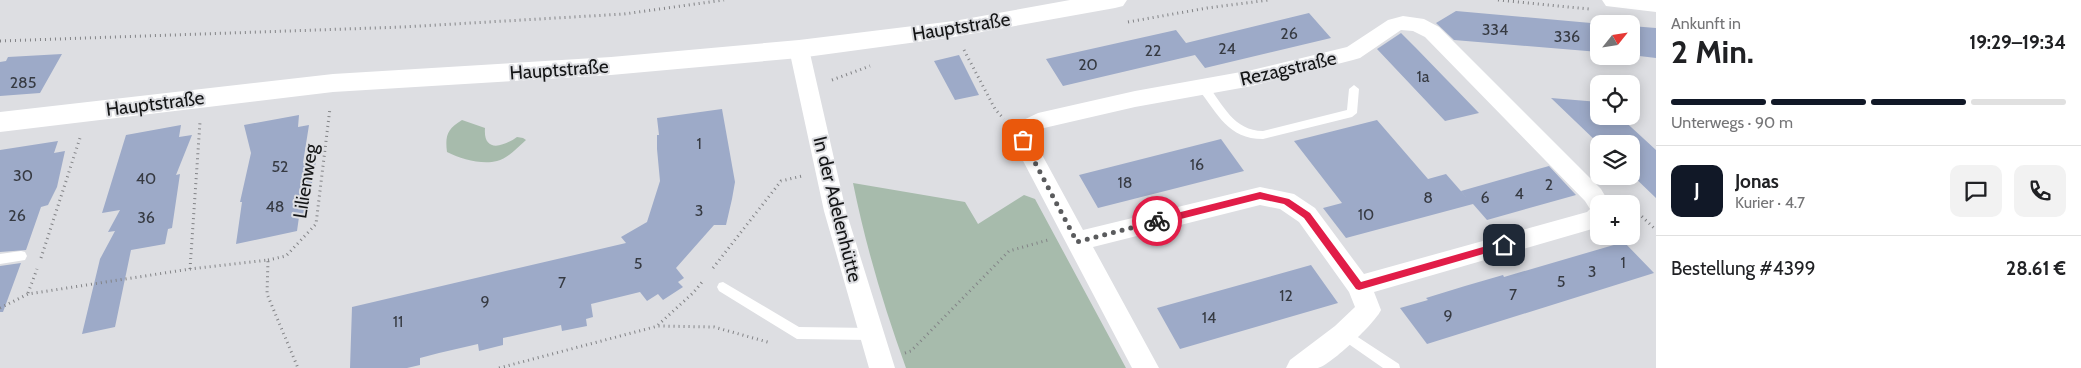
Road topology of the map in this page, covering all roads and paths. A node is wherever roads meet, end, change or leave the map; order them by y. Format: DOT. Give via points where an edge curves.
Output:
graph roads {
  1 [pos="724,0"];
  2 [pos="1115,0"];
  3 [pos="1498,0"];
  4 [pos="1656,4"];
  5 [pos="1605,5"];
  6 [pos="0,40"];
  7 [pos="799,50"];
  8 [pos="964,50"];
  9 [pos="333,83"];
  10 [pos="1203,87"];
  11 [pos="1354,89"];
  12 [pos="205,97"];
  13 [pos="88,111"];
  14 [pos="0,122"];
  15 [pos="1023,140"];
  16 [pos="827,169"];
  17 [pos="1594,195"];
  18 [pos="1640,215"];
  19 [pos="1590,220"];
  20 [pos="1656,230"];
  21 [pos="1075,238"];
  22 [pos="21,256"];
  23 [pos="0,259"];
  24 [pos="268,260"];
  25 [pos="190,269"];
  26 [pos="711,271"];
  27 [pos="705,278"];
  28 [pos="1359,286"];
  29 [pos="723,287"];
  30 [pos="28,294"];
  31 [pos="0,308"];
  32 [pos="658,326"];
  33 [pos="797,333"];
  34 [pos="872,334"];
  35 [pos="1344,334"];
  36 [pos="881,366"];
  37 [pos="298,368"];
  38 [pos="499,368"];
  39 [pos="1146,368"];
  40 [pos="1299,368"];
  41 [pos="1394,368"];
  1 -- 6 [label="path" via="624,14 403,27"];
  2 -- 7 [label="main road, Hauptstraße" via="954,29"];
  3 -- 5 [label="path"];
  4 -- 5 [label="main road"];
  7 -- 9 [label="main road, Hauptstraße" via="611,66"];
  7 -- 16 [label="street, In der Adelenhütte"];
  8 -- 15 [label="path" via="994,109"];
  9 -- 12 [label="main road, Hauptstraße"];
  9 -- 24 [label="path, Lilienweg" via="316,224 286,256"];
  10 -- 11 [label="lane" via="1235,128 1260,136 1352,113"];
  10 -- 15 [label="street, Rezagstraße" via="1038,121 1025,129"];
  10 -- 17 [label="street, Rezagstraße" via="1353,53 1395,25 1417,24 1432,32"];
  12 -- 13 [label="main road, Hauptstraße"];
  12 -- 25 [label="path" via="198,136"];
  13 -- 14 [label="main road, Hauptstraße"];
  13 -- 30 [label="path"];
  15 -- 21 [label="street"];
  16 -- 26 [label="path" via="781,181"];
  16 -- 34 [label="street, In der Adelenhütte" via="835,212"];
  18 -- 20 [label="path"];
  19 -- 28 [label="street"];
  21 -- 28 [label="street" via="1260,196 1273,197 1286,201 1307,215"];
  21 -- 36 [label="path" via="1009,251 911,351"];
  21 -- 39 [label="street"];
  22 -- 23 [label="lane"];
  24 -- 25 [label="path, Lilienweg"];
  24 -- 37 [label="path" via="267,294"];
  25 -- 30 [label="path, Lilienweg"];
  27 -- 32 [label="path"];
  28 -- 35 [label="street" via="1369,310"];
  29 -- 33 [label="lane"];
  30 -- 31 [label="path, Lilienweg"];
  32 -- 33 [label="path" via="714,327 789,348"];
  32 -- 38 [label="path"];
  33 -- 34 [label="lane"];
  34 -- 36 [label="street, In der Adelenhütte"];
  35 -- 40 [label="street"];
  35 -- 41 [label="lane"];
}
